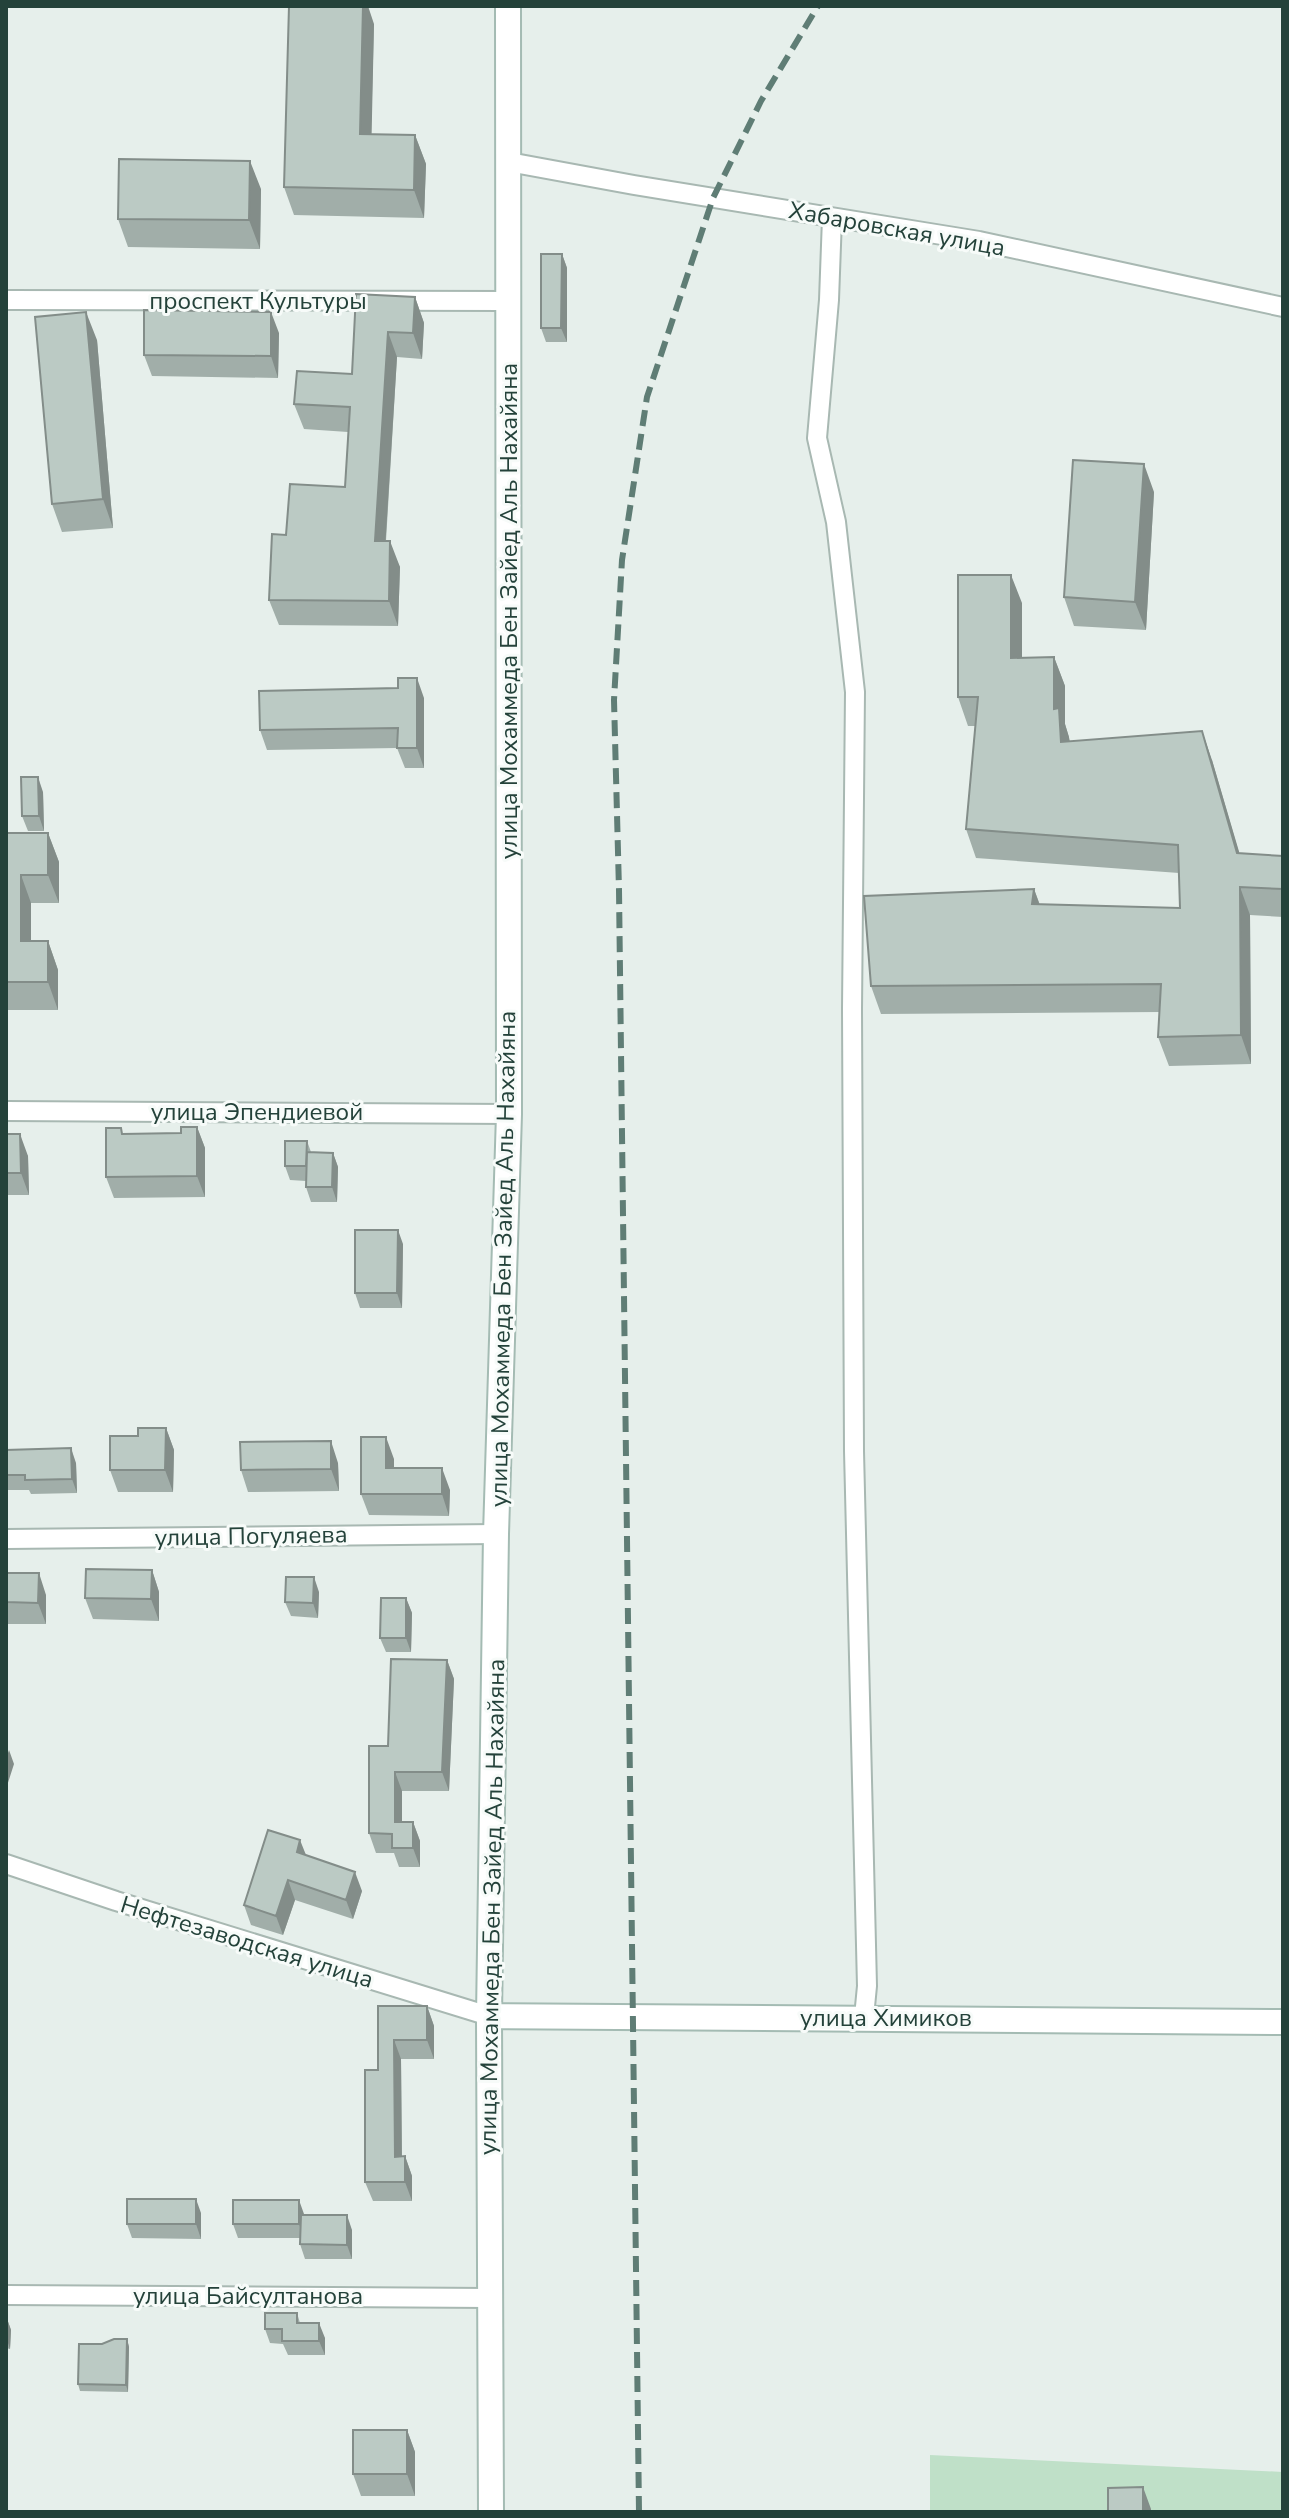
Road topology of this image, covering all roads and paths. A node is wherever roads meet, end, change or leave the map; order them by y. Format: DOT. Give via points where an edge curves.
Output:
graph roads {
  1 [pos="508,6"];
  2 [pos="509,162"];
  3 [pos="832,218"];
  4 [pos="6,300"];
  5 [pos="509,301"];
  6 [pos="1283,307"];
  7 [pos="6,1111"];
  8 [pos="509,1114"];
  9 [pos="496,1534"];
  10 [pos="6,1539"];
  11 [pos="6,1864"];
  12 [pos="489,2016"];
  13 [pos="864,2017"];
  14 [pos="1283,2022"];
  15 [pos="6,2295"];
  16 [pos="489,2298"];
  17 [pos="491,2512"];
  1 -- 2 [label="main road, улица Мохаммеда Бен Зайед Аль Нахайяна"];
  2 -- 3 [label="street, Хабаровская улица"];
  2 -- 5 [label="main road, улица Мохаммеда Бен Зайед Аль Нахайяна"];
  3 -- 6 [label="street, Хабаровская улица" via="979,241"];
  3 -- 13 [label="street" via="817,438 836,522 855,692 854,1436"];
  4 -- 5 [label="street, проспект Культуры"];
  5 -- 8 [label="main road, улица Мохаммеда Бен Зайед Аль Нахайяна"];
  7 -- 8 [label="street, улица Эпендиевой"];
  8 -- 9 [label="main road, улица Мохаммеда Бен Зайед Аль Нахайяна"];
  9 -- 10 [label="street, улица Погуляева"];
  9 -- 12 [label="main road, улица Мохаммеда Бен Зайед Аль Нахайяна"];
  11 -- 12 [label="street, Нефтезаводская улица"];
  12 -- 13 [label="main road, улица Химиков"];
  12 -- 16 [label="main road, улица Мохаммеда Бен Зайед Аль Нахайяна"];
  13 -- 14 [label="main road, улица Химиков"];
  15 -- 16 [label="street, улица Байсултанова"];
  16 -- 17 [label="main road, улица Мохаммеда Бен Зайед Аль Нахайяна"];
}
